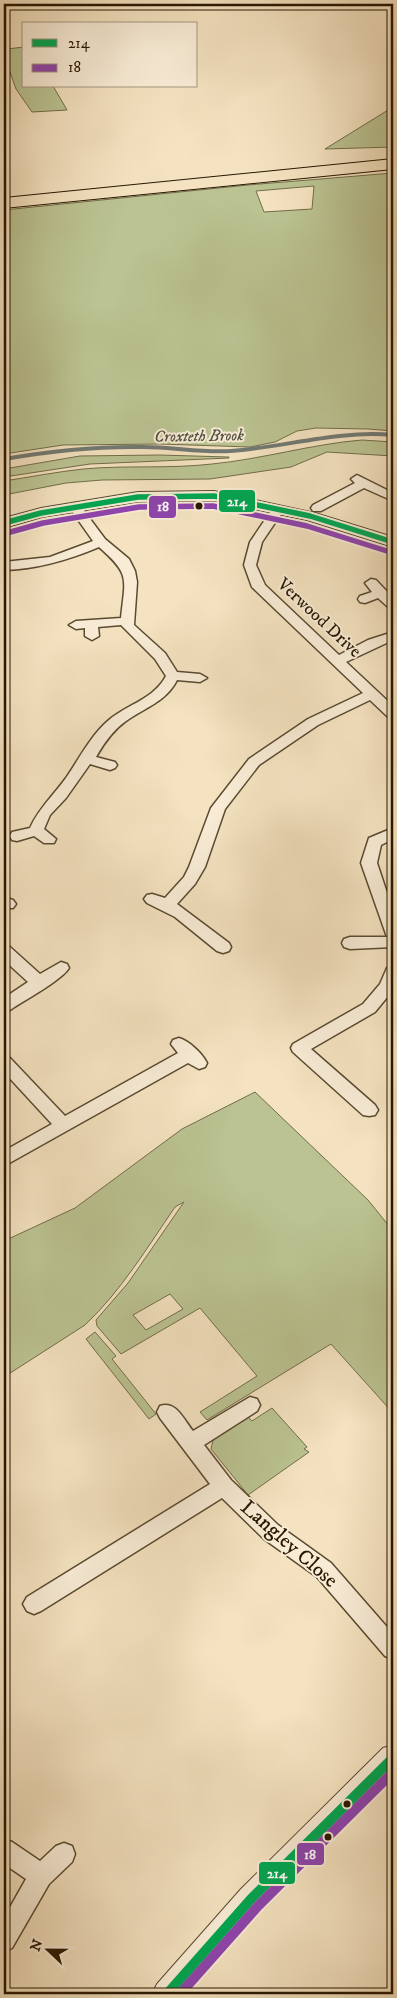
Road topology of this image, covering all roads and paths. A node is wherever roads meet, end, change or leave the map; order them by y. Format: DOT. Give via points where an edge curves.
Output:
graph roads {
  1 [pos="393,154"];
  2 [pos="393,164"];
  3 [pos="4,192"];
  4 [pos="4,203"];
  5 [pos="393,497"];
  6 [pos="75,507"];
  7 [pos="317,508"];
  8 [pos="277,511"];
  9 [pos="4,523"];
  10 [pos="101,542"];
  11 [pos="393,542"];
  12 [pos="4,566"];
  13 [pos="365,598"];
  14 [pos="393,604"];
  15 [pos="127,621"];
  16 [pos="76,624"];
  17 [pos="393,636"];
  18 [pos="337,661"];
  19 [pos="173,676"];
  20 [pos="200,678"];
  21 [pos="372,694"];
  22 [pos="393,714"];
  23 [pos="87,759"];
  24 [pos="110,765"];
  25 [pos="393,833"];
  26 [pos="17,836"];
  27 [pos="152,899"];
  28 [pos="168,904"];
  29 [pos="393,933"];
  30 [pos="238,942"];
  31 [pos="393,942"];
  32 [pos="350,943"];
  33 [pos="4,950"];
  34 [pos="61,968"];
  35 [pos="393,972"];
  36 [pos="40,983"];
  37 [pos="4,1006"];
  38 [pos="189,1054"];
  39 [pos="4,1062"];
  40 [pos="369,1110"];
  41 [pos="63,1125"];
  42 [pos="4,1159"];
  43 [pos="250,1405"];
  44 [pos="167,1412"];
  45 [pos="192,1442"];
  46 [pos="224,1486"];
  47 [pos="34,1604"];
  48 [pos="393,1649"];
  49 [pos="393,1758"];
  50 [pos="4,1850"];
  51 [pos="64,1854"];
  52 [pos="41,1876"];
  53 [pos="4,1940"];
  54 [pos="167,1994"];
  1 -- 3 [label="highway"];
  2 -- 4 [label="highway"];
  5 -- 7 [label="street" via="360,481"];
  6 -- 8 [label="street" via="138,497 214,496"];
  6 -- 9 [label="street"];
  6 -- 10 [label="street"];
  8 -- 11 [label="street" via="310,516"];
  8 -- 18 [label="street, Verwood Drive" via="256,542 250,565 259,587"];
  10 -- 12 [label="street" via="51,562"];
  10 -- 15 [label="street" via="124,562 129,571"];
  13 -- 14 [label="street" via="376,588"];
  15 -- 16 [label="street" via="92,630"];
  15 -- 19 [label="street" via="132,631 160,656"];
  17 -- 18 [label="street"];
  18 -- 21 [label="street, Verwood Drive"];
  19 -- 20 [label="street"];
  19 -- 23 [label="street" via="165,690 112,725"];
  21 -- 22 [label="street, Verwood Drive"];
  21 -- 28 [label="street" via="312,722 254,762 218,808 198,867"];
  23 -- 24 [label="street"];
  23 -- 26 [label="street" via="44,813 42,835"];
  25 -- 29 [label="street" via="374,842 369,863"];
  27 -- 28 [label="street"];
  28 -- 30 [label="street" via="220,951"];
  31 -- 32 [label="street"];
  33 -- 36 [label="street"];
  34 -- 36 [label="street"];
  35 -- 40 [label="street" via="387,987 369,1008 300,1048"];
  36 -- 37 [label="street"];
  38 -- 41 [label="street"];
  39 -- 41 [label="street"];
  41 -- 42 [label="street"];
  43 -- 45 [label="street"];
  44 -- 45 [label="street, Langley Close"];
  45 -- 46 [label="street, Langley Close"];
  46 -- 47 [label="street"];
  46 -- 48 [label="street, Langley Close" via="271,1532 324,1570"];
  49 -- 54 [label="street" via="251,1899"];
  50 -- 52 [label="street"];
  51 -- 52 [label="street"];
  52 -- 53 [label="street"];
}
